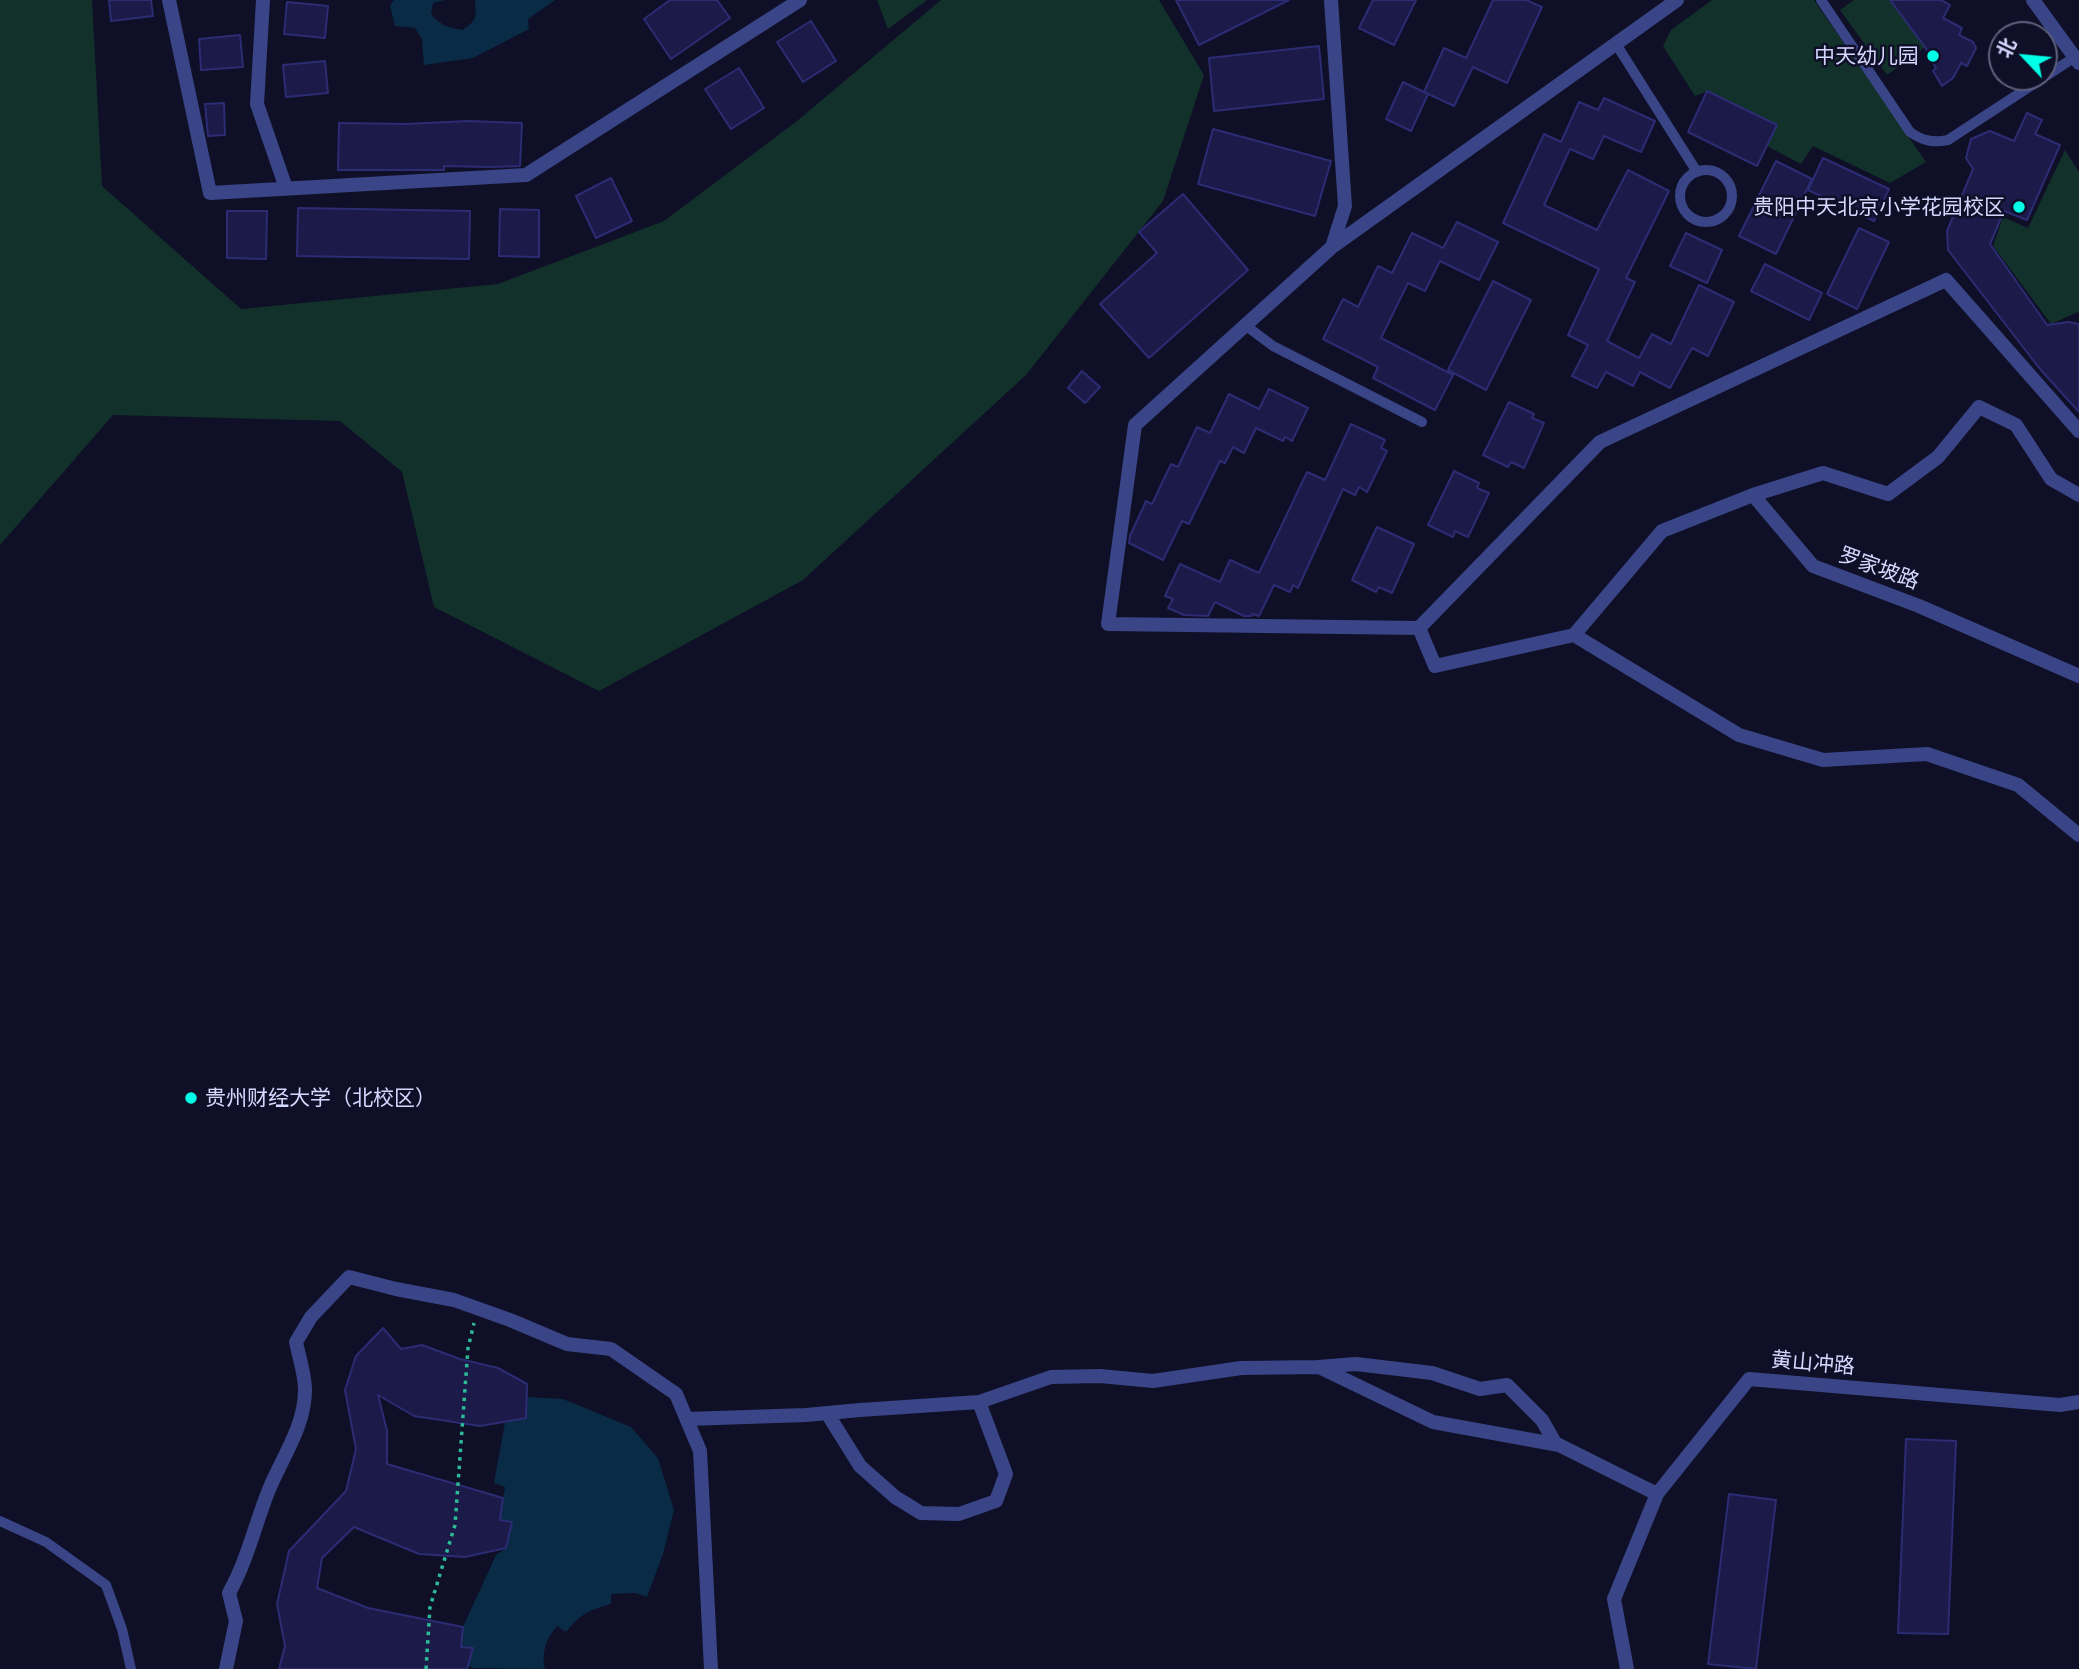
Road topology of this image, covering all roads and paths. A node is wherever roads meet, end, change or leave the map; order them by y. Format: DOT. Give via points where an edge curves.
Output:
graph roads {
  1 [pos="169,0"];
  2 [pos="264,0"];
  3 [pos="800,0"];
  4 [pos="1331,0"];
  5 [pos="1677,0"];
  6 [pos="1821,0"];
  7 [pos="2033,0"];
  8 [pos="1616,44"];
  9 [pos="2077,60"];
  10 [pos="1697,172"];
  11 [pos="286,188"];
  12 [pos="1332,247"];
  13 [pos="1245,325"];
  14 [pos="1422,422"];
  15 [pos="2079,430"];
  16 [pos="1753,495"];
  17 [pos="2079,495"];
  18 [pos="1419,628"];
  19 [pos="1574,635"];
  20 [pos="2079,676"];
  21 [pos="2079,835"];
  22 [pos="478,1309"];
  23 [pos="1318,1367"];
  24 [pos="979,1402"];
  25 [pos="2079,1402"];
  26 [pos="828,1413"];
  27 [pos="687,1419"];
  28 [pos="1555,1444"];
  29 [pos="1657,1494"];
  30 [pos="0,1521"];
  31 [pos="131,1669"];
  32 [pos="226,1669"];
  33 [pos="426,1669"];
  34 [pos="711,1669"];
  35 [pos="1627,1669"];
  1 -- 11 [label="street" via="210,193"];
  2 -- 11 [label="street" via="257,104"];
  3 -- 11 [label="street" via="526,175"];
  4 -- 12 [label="street" via="1345,206"];
  5 -- 8 [label="street"];
  6 -- 9 [label="lane" via="1910,132 1934,143 1948,140"];
  7 -- 9 [label="street"];
  8 -- 10 [label="lane"];
  8 -- 12 [label="street"];
  10 -- 10 [label="lane" via="1714,172 1728,183 1732,200 1716,220 1699,221 1682,206 1685,182"];
  12 -- 13 [label="street"];
  13 -- 14 [label="lane" via="1273,346"];
  13 -- 18 [label="street" via="1135,425 1108,624"];
  15 -- 18 [label="street" via="1946,280 1600,442"];
  16 -- 17 [label="street" via="1824,473 1888,494 1938,457 1979,407 2016,425 2051,479"];
  16 -- 19 [label="street" via="1662,531"];
  16 -- 20 [label="street, 罗家坡路" via="1813,566 1919,606"];
  18 -- 19 [label="street" via="1434,666"];
  19 -- 21 [label="street" via="1739,735 1823,760 1927,754 2018,785"];
  22 -- 27 [label="street" via="567,1344 611,1349 676,1394"];
  22 -- 32 [label="street" via="349,1277 311,1317 296,1342 305,1389 301,1418 229,1593 236,1621"];
  22 -- 33 [label="path" via="468,1348 454,1525 429,1607"];
  23 -- 24 [label="street" via="1241,1368 1153,1381 1051,1377"];
  23 -- 28 [label="street" via="1433,1422"];
  23 -- 28 [label="street" via="1356,1364 1432,1373 1480,1389 1507,1385 1542,1420"];
  24 -- 26 [label="street"];
  24 -- 26 [label="street" via="1006,1474 996,1501 959,1514 921,1513 895,1497 860,1466"];
  25 -- 29 [label="street, 黄山冲路" via="2060,1405 1749,1379"];
  26 -- 27 [label="street"];
  27 -- 34 [label="street" via="700,1451"];
  28 -- 29 [label="street"];
  29 -- 35 [label="street, 黄山冲路" via="1614,1599"];
  30 -- 31 [label="lane" via="46,1542 106,1585"];
}
